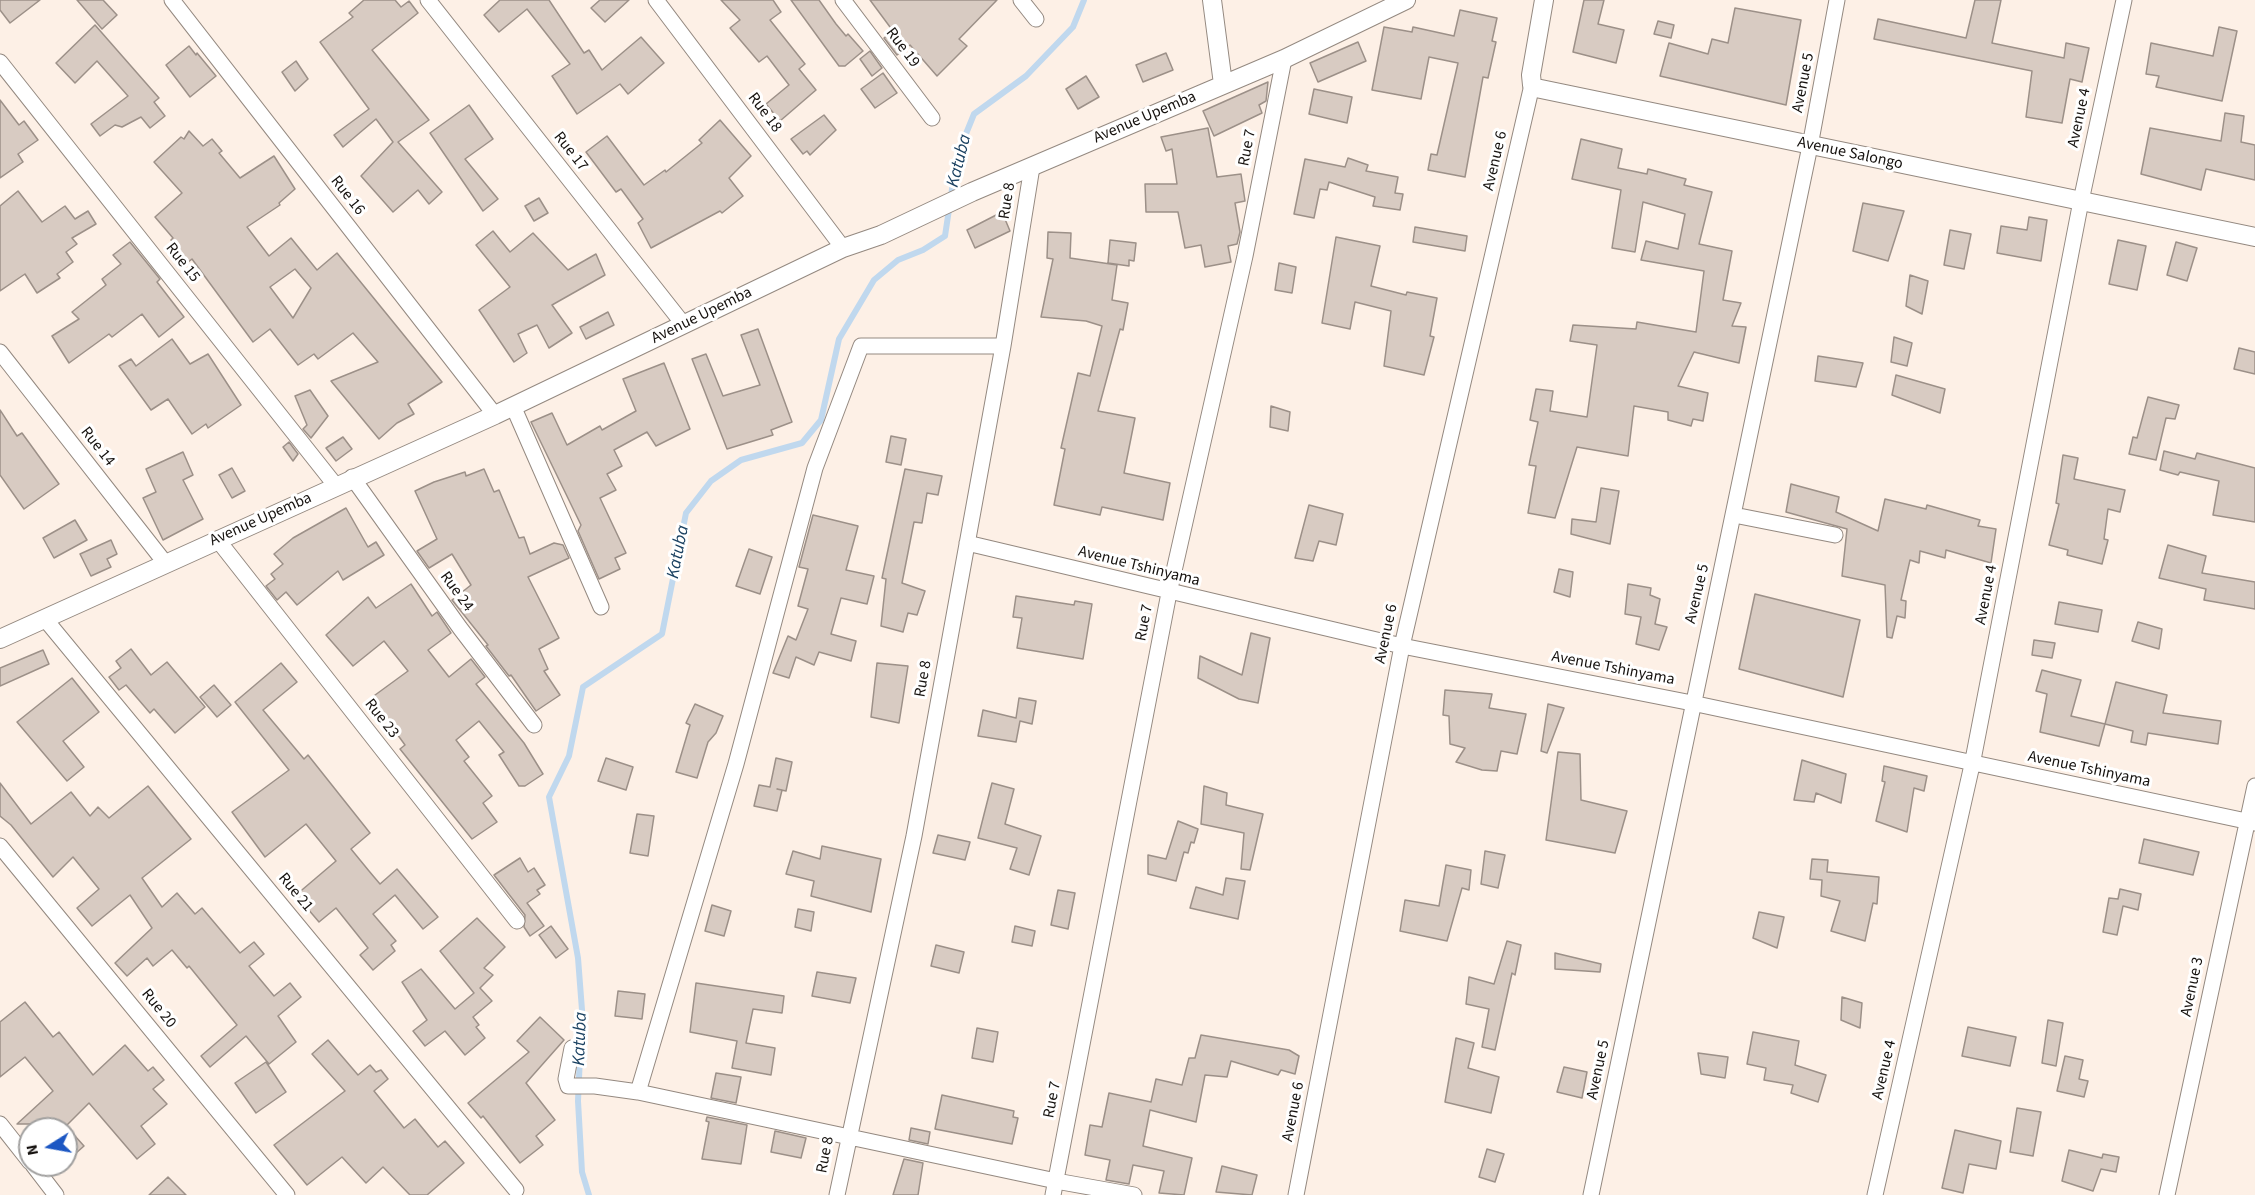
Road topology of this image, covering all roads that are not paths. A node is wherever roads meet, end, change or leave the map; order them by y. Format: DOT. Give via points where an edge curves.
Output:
graph roads {
  1 [pos="172,0"];
  2 [pos="428,0"];
  3 [pos="656,0"];
  4 [pos="843,0"];
  5 [pos="1022,0"];
  6 [pos="1212,0"];
  7 [pos="1406,0"];
  8 [pos="1544,0"];
  9 [pos="1838,0"];
  10 [pos="2124,0"];
  11 [pos="1036,19"];
  12 [pos="1284,59"];
  13 [pos="0,62"];
  14 [pos="1223,84"];
  15 [pos="1532,85"];
  16 [pos="932,118"];
  17 [pos="1810,146"];
  18 [pos="1032,167"];
  19 [pos="2081,201"];
  20 [pos="2255,237"];
  21 [pos="843,248"];
  22 [pos="684,326"];
  23 [pos="1003,346"];
  24 [pos="0,352"];
  25 [pos="513,406"];
  26 [pos="495,415"];
  27 [pos="352,477"];
  28 [pos="336,486"];
  29 [pos="1734,515"];
  30 [pos="1835,535"];
  31 [pos="217,539"];
  32 [pos="967,543"];
  33 [pos="166,564"];
  34 [pos="1169,593"];
  35 [pos="601,608"];
  36 [pos="45,619"];
  37 [pos="0,639"];
  38 [pos="1402,646"];
  39 [pos="1692,703"];
  40 [pos="534,725"];
  41 [pos="1972,765"];
  42 [pos="2255,786"];
  43 [pos="2251,822"];
  44 [pos="0,846"];
  45 [pos="517,921"];
  46 [pos="572,1048"];
  47 [pos="638,1092"];
  48 [pos="0,1124"];
  49 [pos="848,1137"];
  50 [pos="18,1147"];
  51 [pos="42,1177"];
  52 [pos="1054,1188"];
  53 [pos="516,1190"];
  54 [pos="56,1195"];
  55 [pos="287,1195"];
  56 [pos="837,1195"];
  57 [pos="1134,1195"];
  58 [pos="1296,1195"];
  59 [pos="1591,1195"];
  60 [pos="1875,1195"];
  61 [pos="2167,1195"];
  1 -- 26 [label="street, Rue 16"];
  2 -- 22 [label="street, Rue 17"];
  3 -- 21 [label="street, Rue 18"];
  4 -- 16 [label="street, Rue 19"];
  5 -- 11 [label="street"];
  6 -- 14 [label="street"];
  7 -- 12 [label="street, Avenue Upemba"];
  8 -- 15 [label="street"];
  9 -- 17 [label="street, Avenue 5"];
  10 -- 19 [label="street, Avenue 4"];
  12 -- 14 [label="street, Avenue Upemba"];
  12 -- 34 [label="street, Rue 7" via="1245,256"];
  13 -- 28 [label="street, Rue 15"];
  14 -- 18 [label="street, Avenue Upemba"];
  15 -- 17 [label="street, Avenue Salongo" via="1540,90"];
  15 -- 38 [label="street, Avenue 6"];
  17 -- 19 [label="street, Avenue Salongo"];
  17 -- 29 [label="street, Avenue 5"];
  18 -- 21 [label="street, Avenue Upemba" via="881,235"];
  18 -- 23 [label="street, Rue 8"];
  19 -- 20 [label="street, Avenue Salongo"];
  19 -- 41 [label="street, Avenue 4"];
  21 -- 22 [label="street, Avenue Upemba"];
  22 -- 25 [label="street, Avenue Upemba"];
  23 -- 32 [label="street, Rue 8"];
  23 -- 47 [label="street" via="861,346 814,468 736,764"];
  24 -- 33 [label="street, Rue 14"];
  25 -- 26 [label="street, Avenue Upemba"];
  25 -- 35 [label="street"];
  26 -- 27 [label="street, Avenue Upemba"];
  27 -- 28 [label="street, Avenue Upemba"];
  27 -- 40 [label="street, Rue 24" via="459,628"];
  28 -- 31 [label="street, Avenue Upemba"];
  29 -- 30 [label="street"];
  29 -- 39 [label="street, Avenue 5"];
  31 -- 33 [label="street, Avenue Upemba"];
  31 -- 45 [label="street, Rue 23"];
  32 -- 34 [label="street, Avenue Tshinyama"];
  32 -- 49 [label="street, Rue 8" via="914,836"];
  33 -- 36 [label="street, Avenue Upemba"];
  34 -- 38 [label="street, Avenue Tshinyama"];
  34 -- 52 [label="street, Rue 7"];
  36 -- 37 [label="street, Avenue Upemba"];
  36 -- 53 [label="street, Rue 21"];
  38 -- 39 [label="street, Avenue Tshinyama"];
  38 -- 58 [label="street, Avenue 6"];
  39 -- 41 [label="street, Avenue Tshinyama"];
  39 -- 59 [label="street, Avenue 5"];
  41 -- 43 [label="street, Avenue Tshinyama"];
  41 -- 60 [label="street, Avenue 4"];
  42 -- 43 [label="street, Avenue 3"];
  43 -- 61 [label="street, Avenue 3"];
  44 -- 55 [label="street, Rue 20"];
  46 -- 47 [label="street" via="568,1086"];
  47 -- 49 [label="street"];
  48 -- 50 [label="street"];
  49 -- 52 [label="street"];
  49 -- 56 [label="street, Rue 8"];
  51 -- 54 [label="street"];
  52 -- 57 [label="street"];
}
